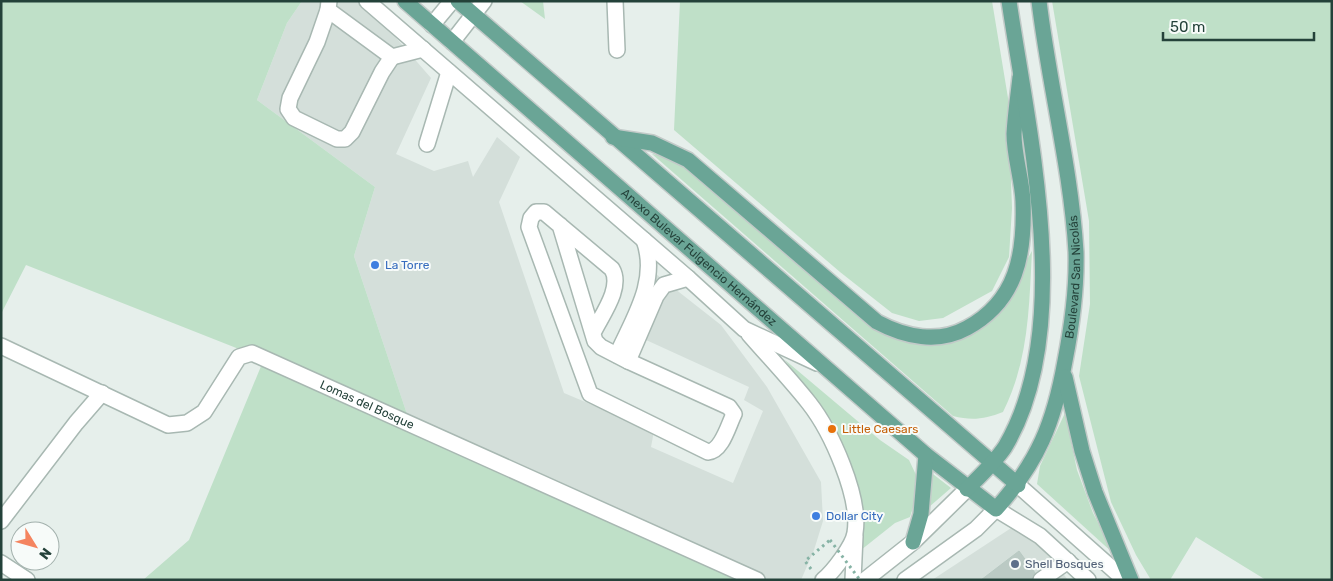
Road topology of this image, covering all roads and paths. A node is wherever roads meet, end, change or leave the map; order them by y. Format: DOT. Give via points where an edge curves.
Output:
graph roads {
  1 [pos="367,1"];
  2 [pos="405,1"];
  3 [pos="452,1"];
  4 [pos="458,1"];
  5 [pos="484,1"];
  6 [pos="615,1"];
  7 [pos="1008,1"];
  8 [pos="1039,1"];
  9 [pos="329,5"];
  10 [pos="474,15"];
  11 [pos="432,25"];
  12 [pos="452,42"];
  13 [pos="423,49"];
  14 [pos="617,50"];
  15 [pos="392,57"];
  16 [pos="449,72"];
  17 [pos="1020,77"];
  18 [pos="614,137"];
  19 [pos="427,144"];
  20 [pos="560,225"];
  21 [pos="644,240"];
  22 [pos="688,278"];
  23 [pos="744,330"];
  24 [pos="593,334"];
  25 [pos="1,346"];
  26 [pos="622,358"];
  27 [pos="824,367"];
  28 [pos="1064,370"];
  29 [pos="102,393"];
  30 [pos="926,455"];
  31 [pos="992,463"];
  32 [pos="1018,485"];
  33 [pos="968,489"];
  34 [pos="996,509"];
  35 [pos="1,521"];
  36 [pos="855,534"];
  37 [pos="913,542"];
  38 [pos="1068,560"];
  39 [pos="1,562"];
  40 [pos="811,569"];
  41 [pos="924,575"];
  42 [pos="27,580"];
  43 [pos="757,580"];
  44 [pos="823,580"];
  45 [pos="853,580"];
  46 [pos="860,580"];
  47 [pos="865,580"];
  48 [pos="905,580"];
  49 [pos="1041,580"];
  50 [pos="1088,580"];
  51 [pos="1125,580"];
  52 [pos="1131,580"];
  1 -- 13 [label="street"];
  2 -- 11 [label="main road, Anexo Bulevar Fulgencio Hernández"];
  3 -- 11 [label="street"];
  4 -- 10 [label="main road"];
  5 -- 10 [label="street"];
  6 -- 14 [label="street"];
  7 -- 17 [label="main road"];
  8 -- 28 [label="main road, Boulevard San Nicolás" via="1071,195 1076,254 1074,315"];
  9 -- 15 [label="street"];
  9 -- 15 [label="street" via="317,42 290,98 288,109 294,118 337,139 345,139 352,132"];
  10 -- 12 [label="street"];
  10 -- 18 [label="main road"];
  11 -- 12 [label="main road, Anexo Bulevar Fulgencio Hernández"];
  12 -- 27 [label="main road, Anexo Bulevar Fulgencio Hernández"];
  13 -- 15 [label="street"];
  13 -- 16 [label="street"];
  16 -- 19 [label="street"];
  16 -- 21 [label="street"];
  17 -- 18 [label="main road" via="1014,134 1023,201 1018,266 998,305 962,331 940,337 896,332 876,322 688,160 652,143"];
  17 -- 31 [label="main road" via="1042,233 1039,326 1030,386 1016,424"];
  18 -- 31 [label="main road"];
  20 -- 24 [label="street"];
  20 -- 24 [label="street" via="616,276 616,286"];
  20 -- 26 [label="street" via="544,212 536,212 528,227 590,394 708,452 714,452 734,414 733,410"];
  21 -- 22 [label="street"];
  21 -- 26 [label="street" via="650,255 650,272"];
  22 -- 23 [label="street"];
  22 -- 26 [label="street" via="664,285"];
  23 -- 27 [label="street"];
  23 -- 36 [label="street" via="809,403 823,424 851,494"];
  24 -- 26 [label="street" via="601,347"];
  25 -- 29 [label="street, Lomas del Bosque"];
  27 -- 30 [label="main road, Anexo Bulevar Fulgencio Hernández"];
  28 -- 32 [label="main road, Boulevard San Nicolás" via="1047,435"];
  28 -- 52 [label="main road" via="1084,460"];
  29 -- 35 [label="street"];
  29 -- 43 [label="street, Lomas del Bosque" via="168,425 187,423 204,412 239,356 252,354"];
  30 -- 33 [label="main road, Anexo Bulevar Fulgencio Hernández"];
  30 -- 37 [label="main road" via="922,514"];
  31 -- 32 [label="main road"];
  31 -- 33 [label="main road"];
  32 -- 34 [label="main road, Boulevard San Nicolás"];
  32 -- 51 [label="street"];
  33 -- 34 [label="main road, Anexo Bulevar Fulgencio Hernández"];
  33 -- 37 [label="street"];
  34 -- 38 [label="street" via="1040,536"];
  34 -- 41 [label="street"];
  36 -- 44 [label="street" via="844,556"];
  36 -- 45 [label="street"];
  37 -- 47 [label="street"];
  38 -- 49 [label="street"];
  38 -- 50 [label="street"];
  39 -- 42 [label="street"];
  40 -- 46 [label="path, bridge" via="805,561 830,540"];
  41 -- 48 [label="street"];
}
